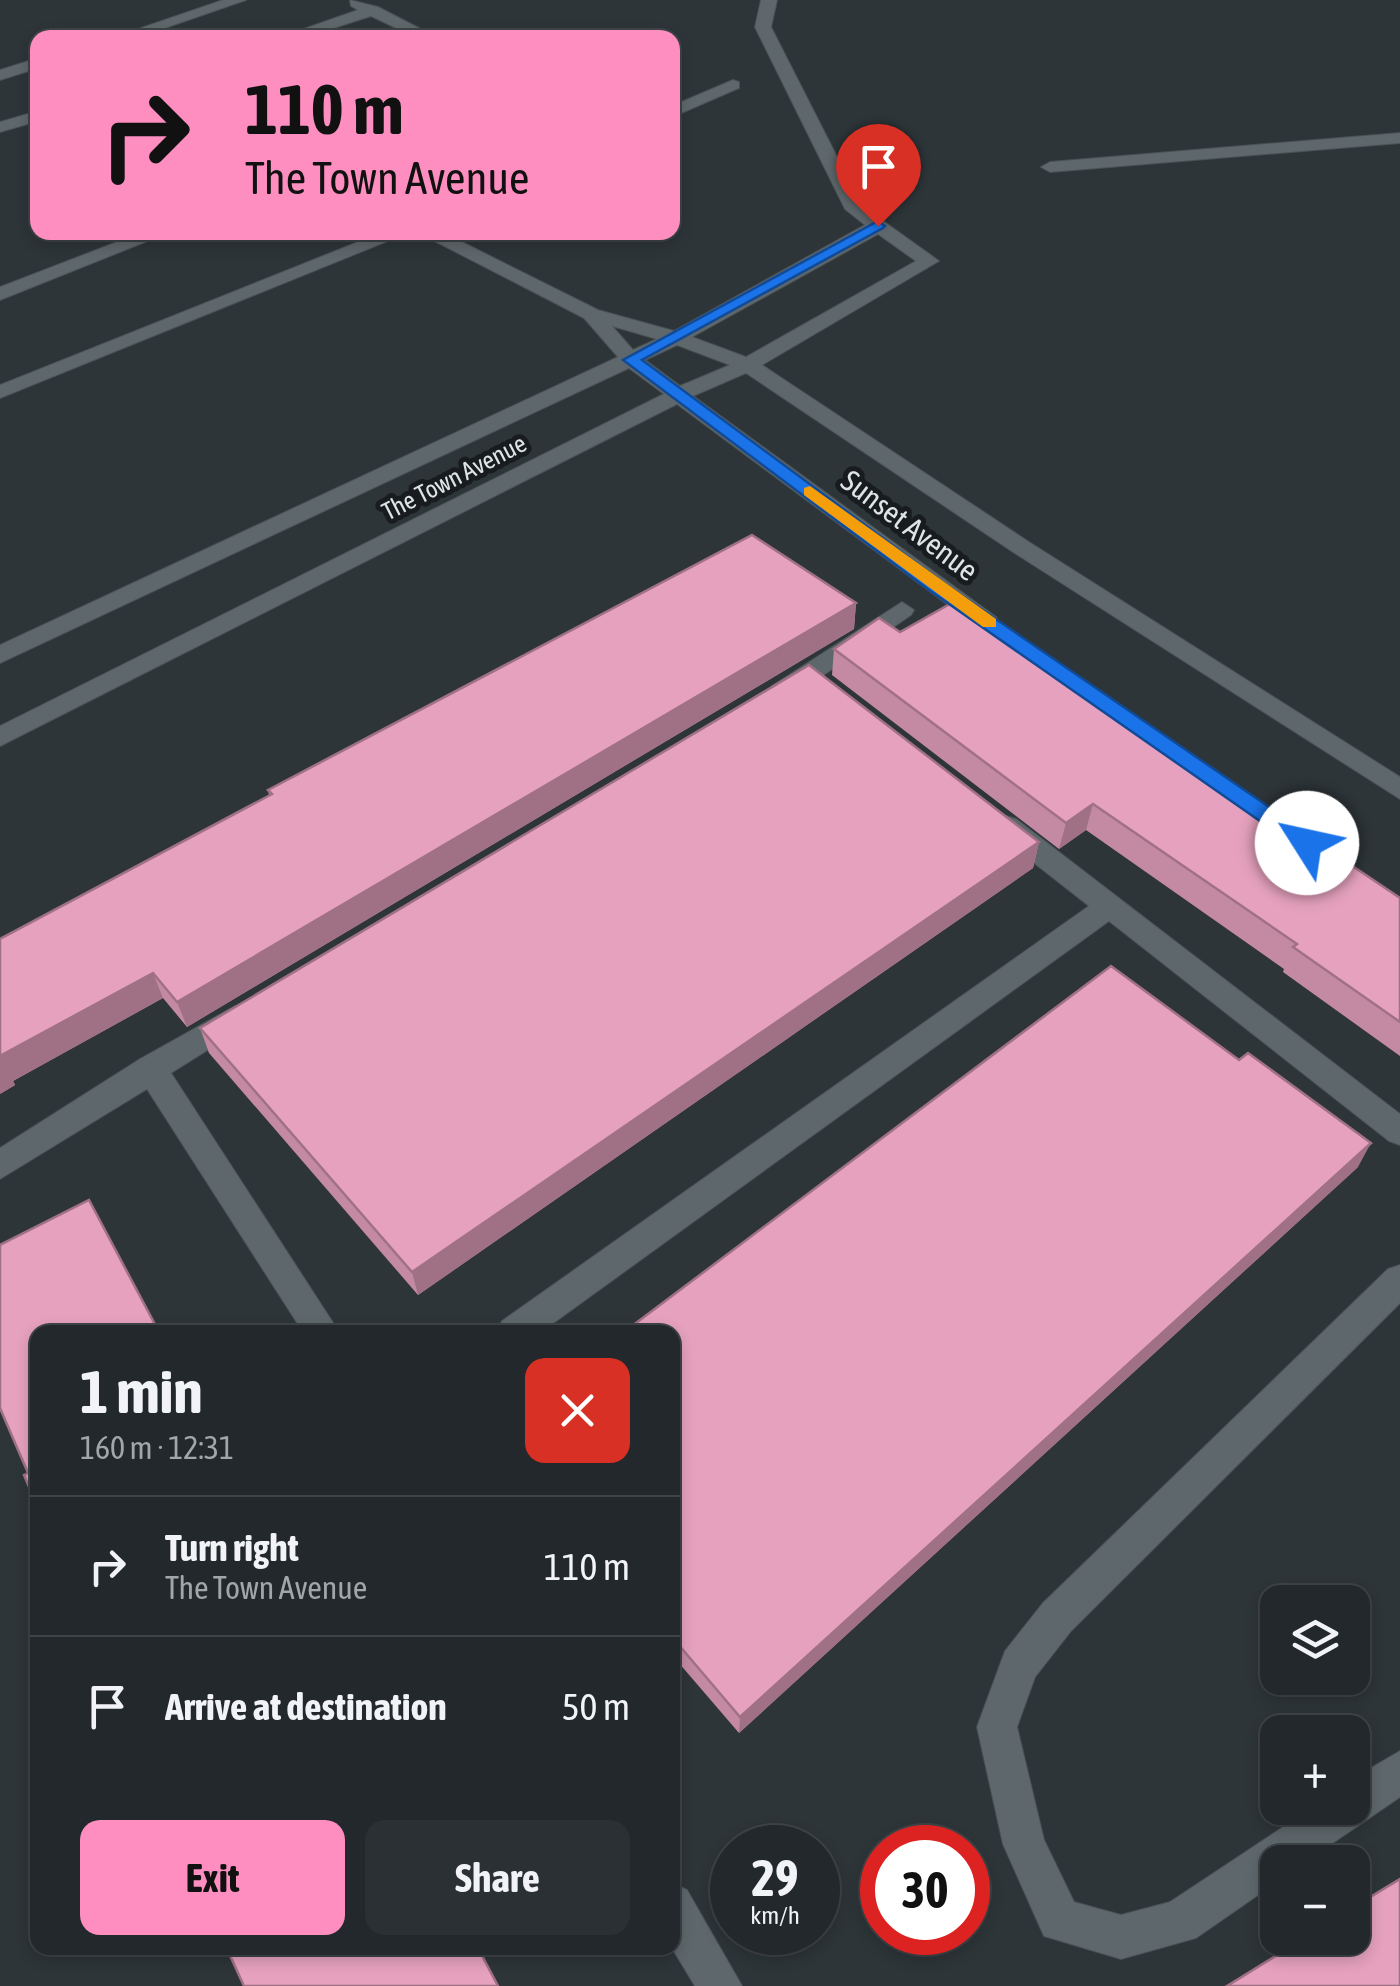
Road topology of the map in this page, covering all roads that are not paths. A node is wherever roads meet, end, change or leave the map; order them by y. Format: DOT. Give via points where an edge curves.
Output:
graph roads {
  1 [pos="238,0"];
  2 [pos="349,0"];
  3 [pos="769,0"];
  4 [pos="373,10"];
  5 [pos="145,30"];
  6 [pos="309,30"];
  7 [pos="414,30"];
  8 [pos="30,66"];
  9 [pos="0,75"];
  10 [pos="733,86"];
  11 [pos="680,109"];
  12 [pos="30,119"];
  13 [pos="0,128"];
  14 [pos="1400,138"];
  15 [pos="1050,167"];
  16 [pos="878,226"];
  17 [pos="140,240"];
  18 [pos="381,240"];
  19 [pos="442,240"];
  20 [pos="0,294"];
  21 [pos="591,314"];
  22 [pos="676,338"];
  23 [pos="631,360"];
  24 [pos="748,365"];
  25 [pos="0,392"];
  26 [pos="680,394"];
  27 [pos="902,610"];
  28 [pos="1016,642"];
  29 [pos="0,655"];
  30 [pos="759,706"];
  31 [pos="0,737"];
  32 [pos="1400,790"];
  33 [pos="983,809"];
  34 [pos="1110,906"];
  35 [pos="252,1007"];
  36 [pos="151,1068"];
  37 [pos="1400,1132"];
  38 [pos="0,1165"];
  39 [pos="1400,1280"];
  40 [pos="317,1325"];
  41 [pos="524,1325"];
  42 [pos="1400,1772"];
  43 [pos="1370,1792"];
  44 [pos="1322,1825"];
  45 [pos="680,1918"];
  46 [pos="720,1986"];
  1 -- 5 [label="street"];
  2 -- 4 [label="street"];
  3 -- 16 [label="street" via="763,27 854,209"];
  4 -- 6 [label="street"];
  4 -- 7 [label="street"];
  8 -- 9 [label="street"];
  10 -- 11 [label="street"];
  12 -- 13 [label="street"];
  14 -- 15 [label="street"];
  16 -- 22 [label="street, The Town Avenue"];
  16 -- 24 [label="street, The Town Avenue" via="929,261"];
  17 -- 20 [label="street"];
  18 -- 25 [label="street"];
  19 -- 21 [label="street"];
  21 -- 22 [label="street, Sunset Avenue"];
  21 -- 23 [label="street, Sunset Avenue"];
  22 -- 23 [label="street, The Town Avenue"];
  22 -- 24 [label="street, Sunset Avenue"];
  23 -- 26 [label="street, Sunset Avenue"];
  23 -- 29 [label="street, The Town Avenue"];
  24 -- 26 [label="street, The Town Avenue"];
  24 -- 32 [label="street, Sunset Avenue"];
  26 -- 28 [label="street, Sunset Avenue"];
  26 -- 31 [label="street, The Town Avenue"];
  27 -- 30 [label="street" via="817,681"];
  33 -- 34 [label="street"];
  34 -- 37 [label="street"];
  34 -- 41 [label="street"];
  35 -- 36 [label="street"];
  36 -- 38 [label="street"];
  36 -- 40 [label="street"];
  39 -- 44 [label="street" via="1057,1617 1018,1666 997,1727 1024,1844 1060,1920 1121,1937 1180,1922"];
  42 -- 43 [label="street"];
  45 -- 46 [label="street"];
}
